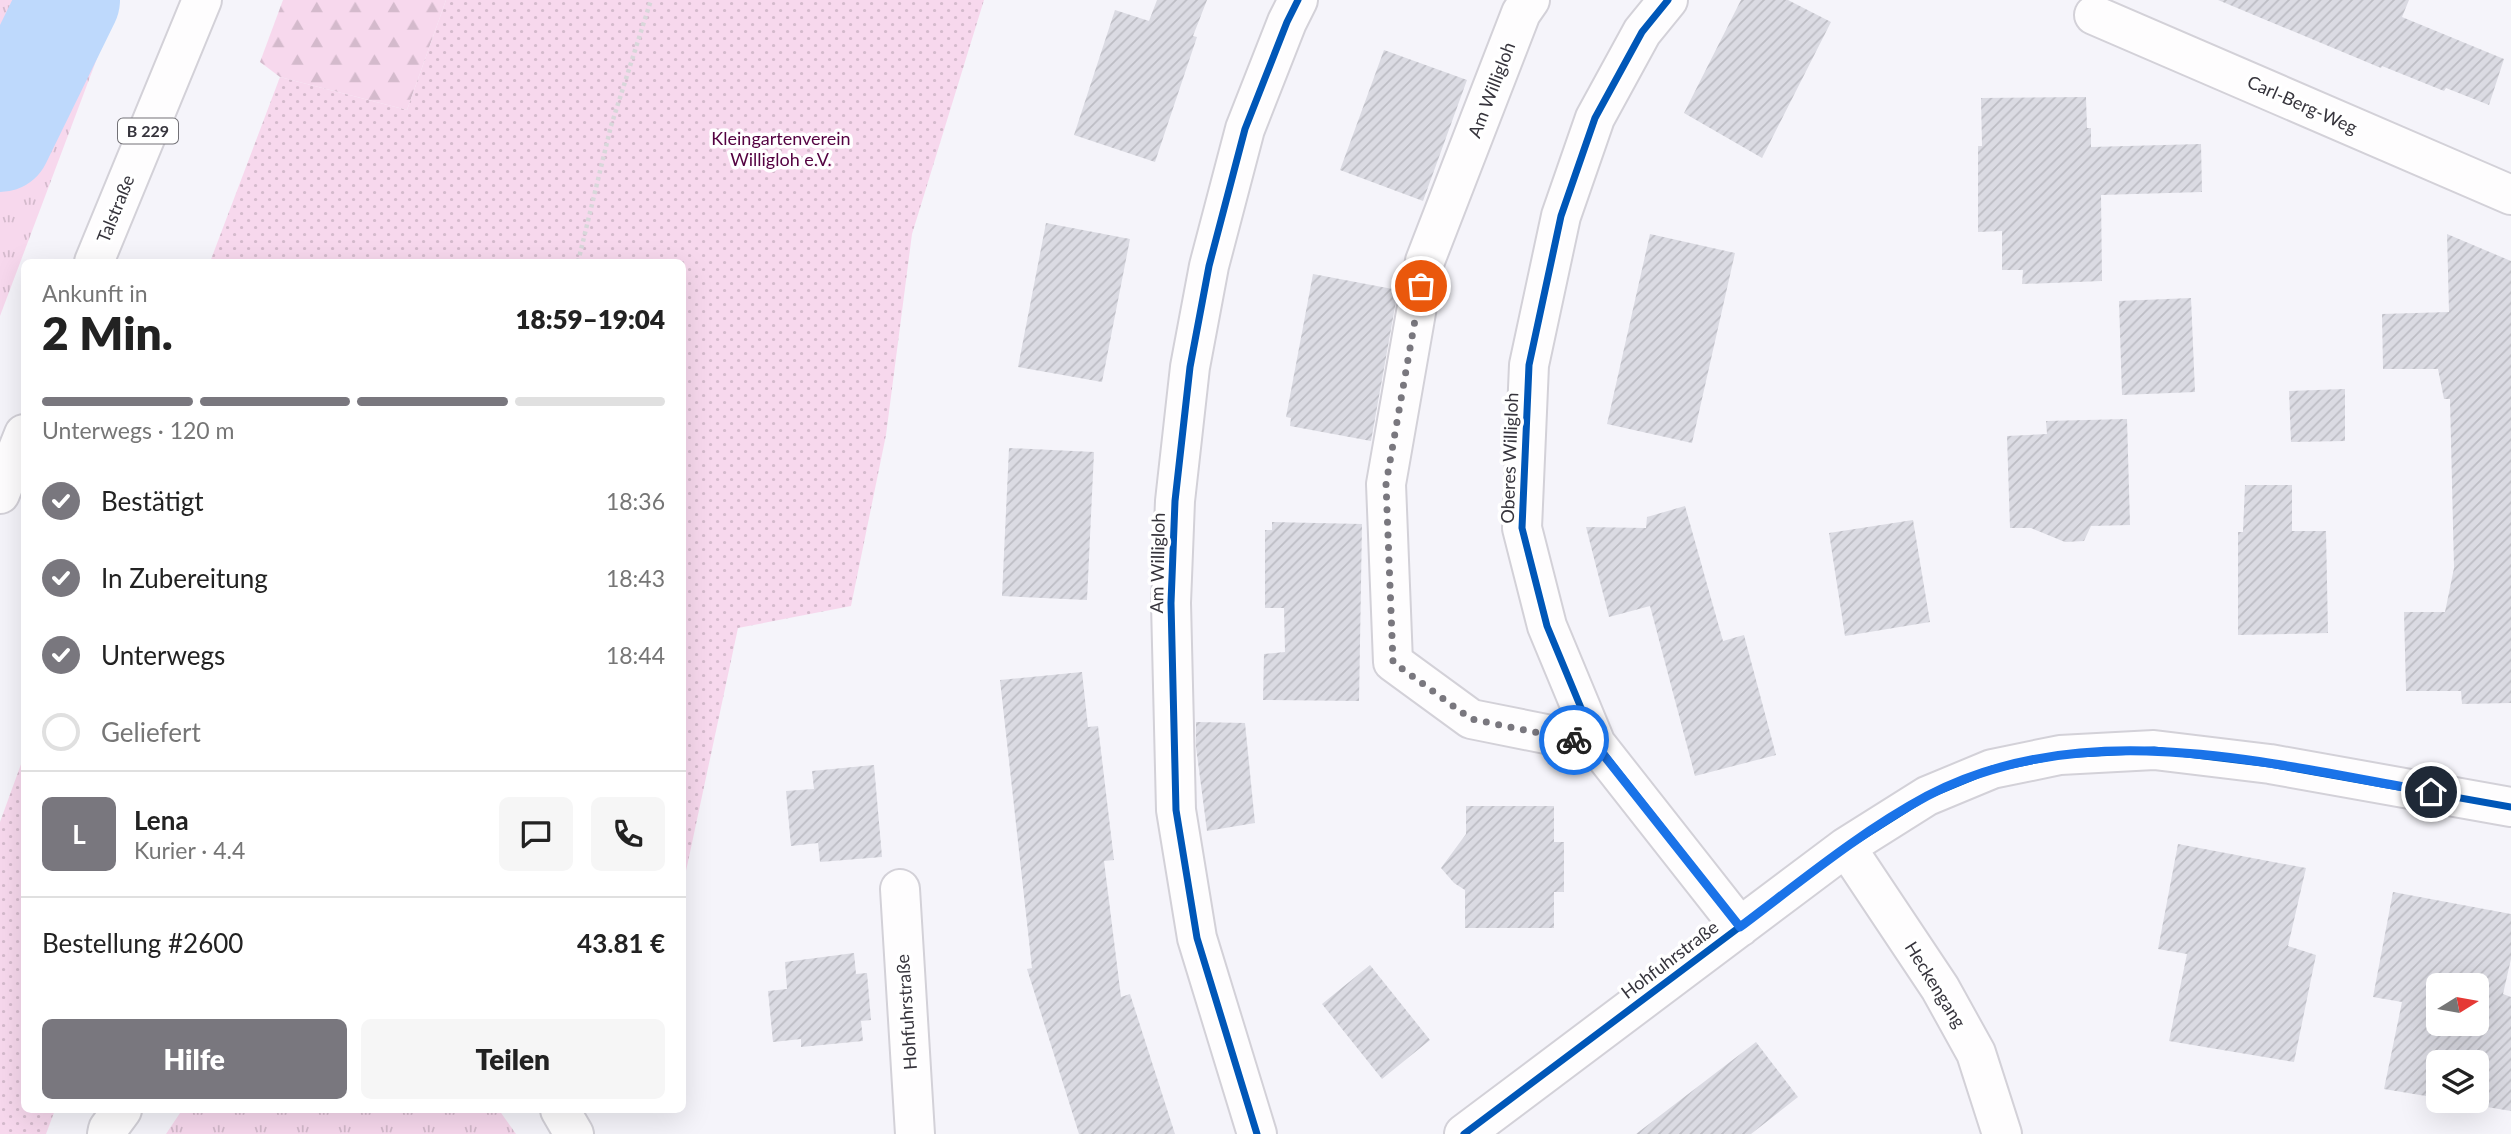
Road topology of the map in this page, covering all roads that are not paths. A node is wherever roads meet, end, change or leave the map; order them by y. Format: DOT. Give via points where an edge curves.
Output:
graph roads {
  1 [pos="202,0"];
  2 [pos="1298,0"];
  3 [pos="1530,0"];
  4 [pos="1668,0"];
  5 [pos="2094,15"];
  6 [pos="2511,195"];
  7 [pos="95,259"];
  8 [pos="21,442"];
  9 [pos="0,494"];
  10 [pos="1595,744"];
  11 [pos="2511,807"];
  12 [pos="1846,847"];
  13 [pos="900,889"];
  14 [pos="1740,927"];
  15 [pos="120,1113"];
  16 [pos="562,1113"];
  17 [pos="107,1134"];
  18 [pos="574,1134"];
  19 [pos="915,1134"];
  20 [pos="1257,1134"];
  21 [pos="1464,1134"];
  22 [pos="2002,1134"];
  1 -- 7 [label="street, Talstraße / B 229"];
  2 -- 20 [label="street, Am Willigloh" via="1245,128 1209,266 1190,367 1174,514 1171,603 1176,810 1197,938"];
  3 -- 10 [label="street, Am Willigloh" via="1425,261 1386,484 1393,662 1471,719"];
  4 -- 10 [label="street, Oberes Willigloh" via="1642,32 1595,118 1561,216 1530,365 1522,528 1548,626"];
  5 -- 6 [label="street, Carl-Berg-Weg"];
  8 -- 9 [label="street"];
  10 -- 14 [label="street, Oberes Willigloh"];
  11 -- 12 [label="street, Hohfuhrstraße" via="2270,764 2154,750 2060,755 1992,769 1927,796"];
  12 -- 14 [label="street, Hohfuhrstraße"];
  12 -- 22 [label="street, Heckengang" via="1940,988 1976,1053"];
  13 -- 19 [label="street, Hohfuhrstraße"];
  14 -- 21 [label="street, Hohfuhrstraße"];
  15 -- 17 [label="street"];
  16 -- 18 [label="street"];
}
